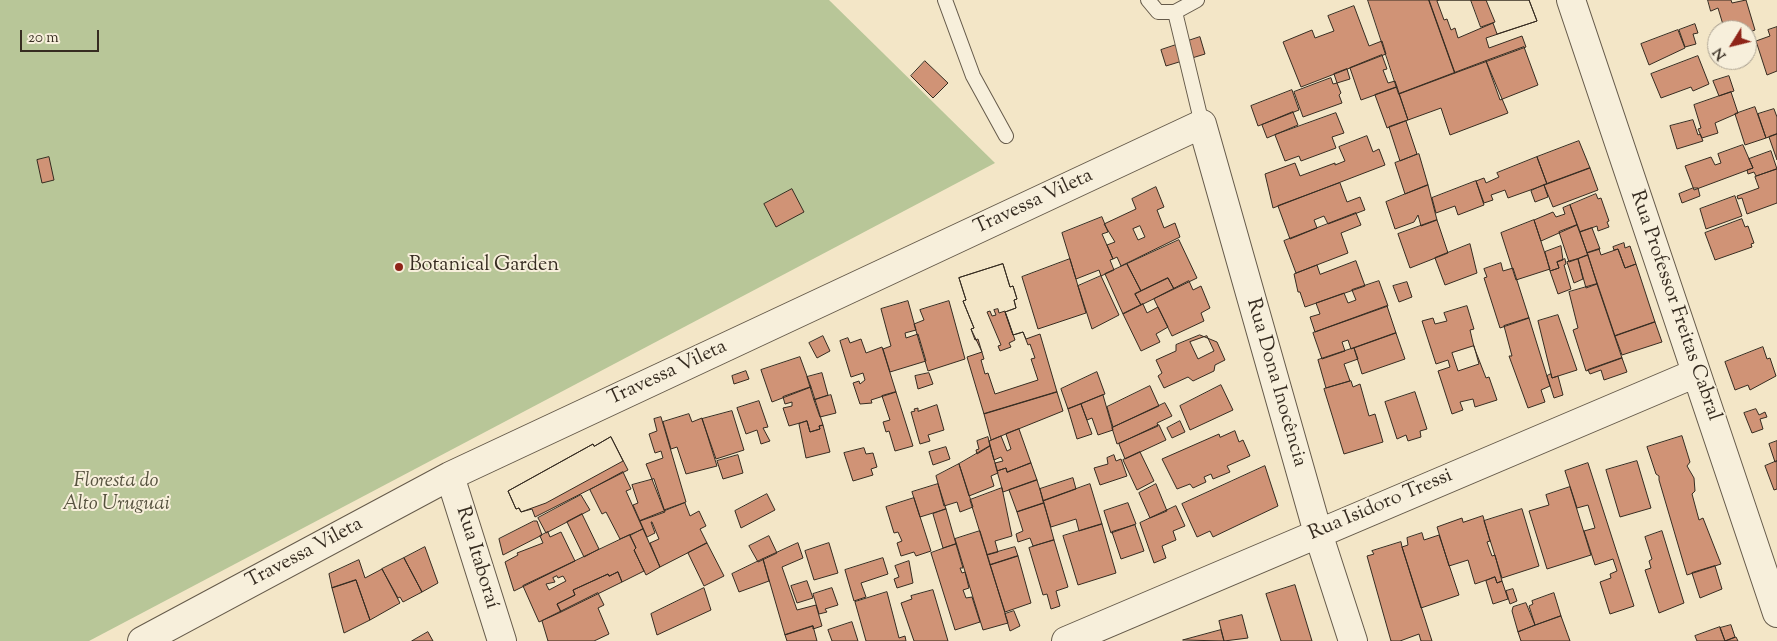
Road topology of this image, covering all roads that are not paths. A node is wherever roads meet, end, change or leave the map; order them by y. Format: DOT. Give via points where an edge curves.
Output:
graph roads {
  1 [pos="945,0"];
  2 [pos="1148,0"];
  3 [pos="1197,0"];
  4 [pos="1571,0"];
  5 [pos="1175,12"];
  6 [pos="1202,124"];
  7 [pos="1006,136"];
  8 [pos="1696,373"];
  9 [pos="450,476"];
  10 [pos="1318,533"];
  11 [pos="1777,613"];
  12 [pos="142,641"];
  13 [pos="502,641"];
  14 [pos="1066,641"];
  15 [pos="1352,641"];
  1 -- 7 [label="lane" via="973,76"];
  2 -- 5 [label="lane" via="1158,12"];
  3 -- 5 [label="lane"];
  4 -- 8 [label="street, Rua Professor Freitas Cabral"];
  5 -- 6 [label="lane"];
  6 -- 9 [label="street, Travessa Vileta"];
  6 -- 10 [label="street, Rua Dona Inocência"];
  8 -- 10 [label="street, Rua Isidoro Tressi"];
  8 -- 11 [label="street, Rua Professor Freitas Cabral"];
  9 -- 12 [label="street, Travessa Vileta"];
  9 -- 13 [label="street, Rua Itaboraí"];
  10 -- 14 [label="street, Rua Isidoro Tressi"];
  10 -- 15 [label="street, Rua Dona Inocência"];
}
